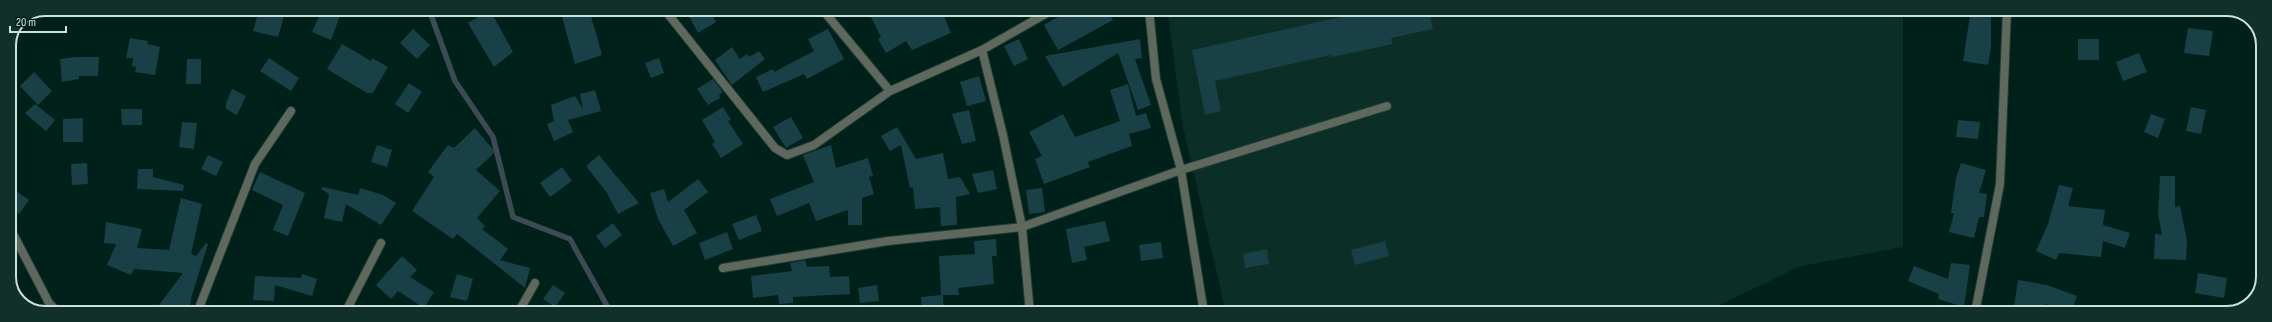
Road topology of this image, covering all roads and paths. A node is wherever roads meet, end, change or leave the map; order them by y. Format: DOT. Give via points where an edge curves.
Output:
graph roads {
  1 [pos="670,16"];
  2 [pos="828,16"];
  3 [pos="1042,16"];
  4 [pos="1150,16"];
  5 [pos="2007,16"];
  6 [pos="982,50"];
  7 [pos="890,91"];
  8 [pos="1387,106"];
  9 [pos="290,111"];
  10 [pos="1181,170"];
  11 [pos="1022,227"];
  12 [pos="16,239"];
  13 [pos="381,243"];
  14 [pos="723,268"];
  15 [pos="535,283"];
  16 [pos="52,306"];
  17 [pos="200,306"];
  18 [pos="349,306"];
  19 [pos="522,306"];
  20 [pos="1029,306"];
  21 [pos="1203,306"];
  22 [pos="1976,306"];
  1 -- 7 [label="street" via="775,148 787,155 814,145"];
  2 -- 7 [label="street"];
  3 -- 6 [label="street"];
  4 -- 10 [label="street" via="1156,79"];
  5 -- 22 [label="street" via="2000,184"];
  6 -- 7 [label="street"];
  6 -- 11 [label="street" via="1004,135"];
  8 -- 10 [label="street"];
  9 -- 17 [label="street" via="255,164"];
  10 -- 11 [label="street"];
  10 -- 21 [label="street"];
  11 -- 14 [label="street" via="888,242"];
  11 -- 20 [label="street"];
  12 -- 16 [label="street"];
  13 -- 18 [label="street"];
  15 -- 19 [label="street"];
}
